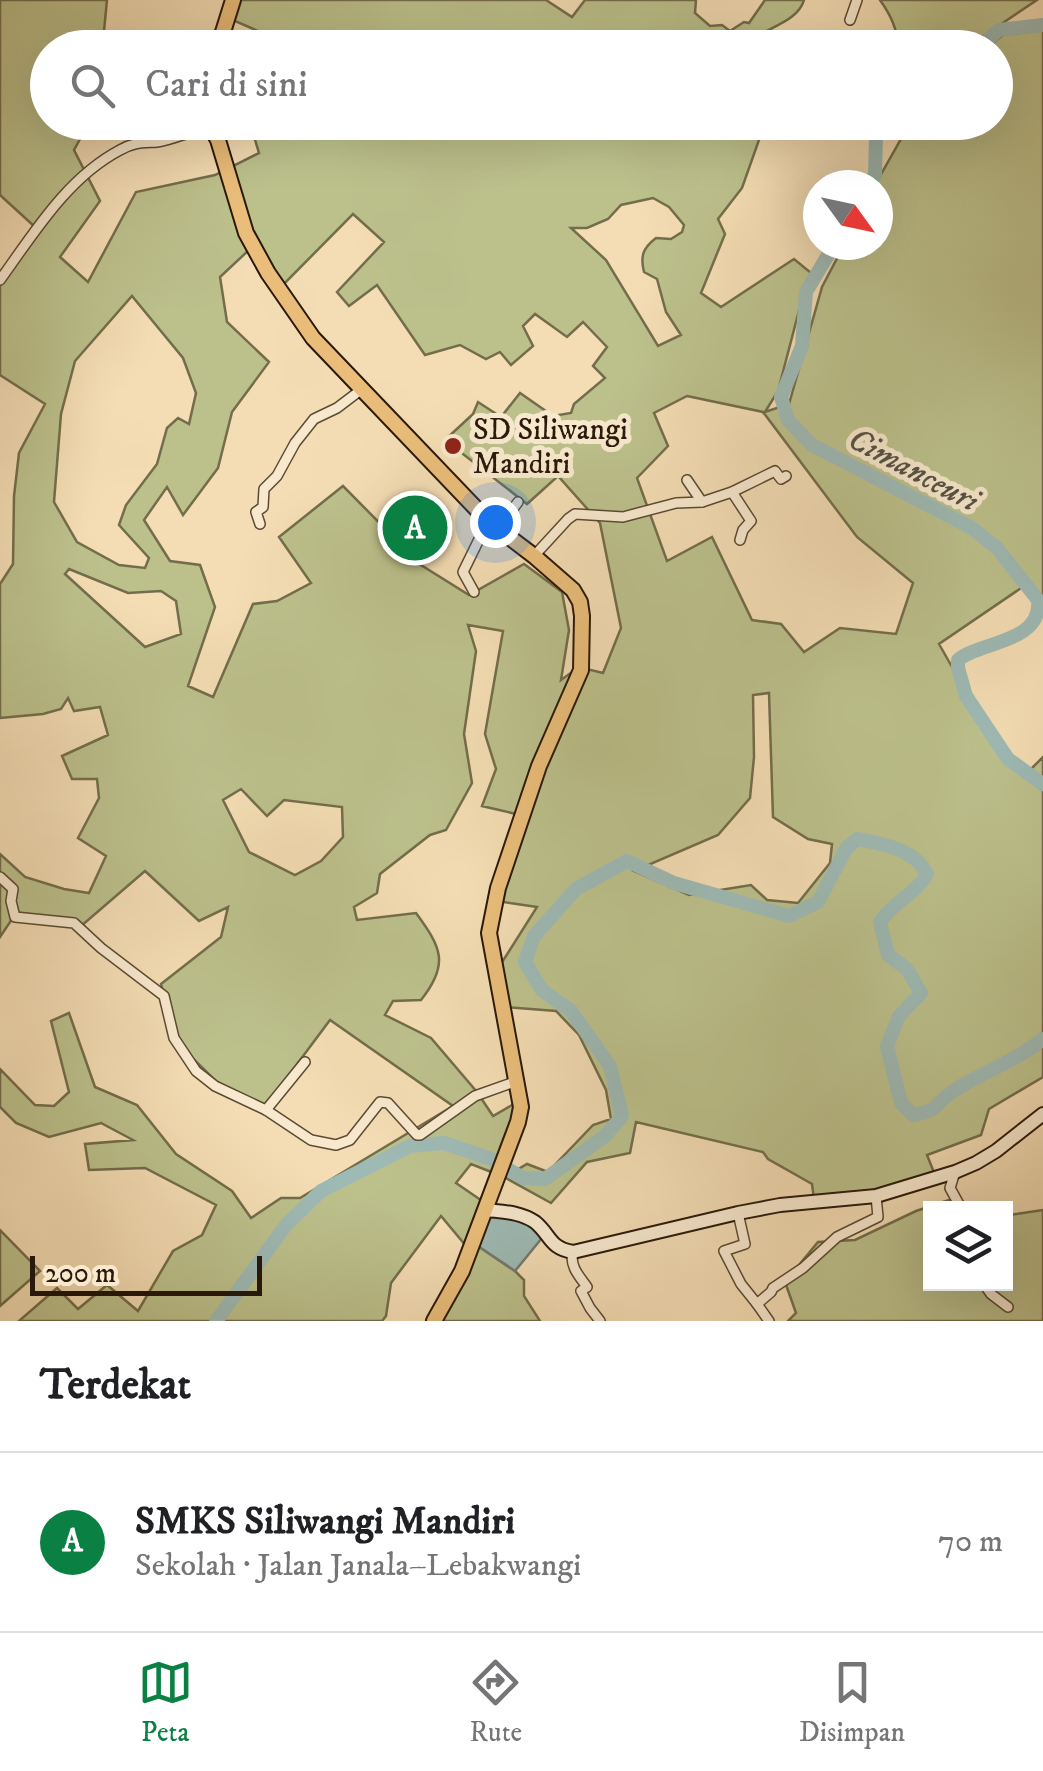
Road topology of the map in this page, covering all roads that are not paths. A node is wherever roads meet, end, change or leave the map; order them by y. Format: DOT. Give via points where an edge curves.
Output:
graph roads {
  1 [pos="232,0"];
  2 [pos="857,0"];
  3 [pos="850,20"];
  4 [pos="223,30"];
  5 [pos="166,140"];
  6 [pos="218,140"];
  7 [pos="0,280"];
  8 [pos="362,390"];
  9 [pos="786,476"];
  10 [pos="687,480"];
  11 [pos="264,489"];
  12 [pos="732,492"];
  13 [pos="254,494"];
  14 [pos="518,502"];
  15 [pos="702,502"];
  16 [pos="260,524"];
  17 [pos="493,525"];
  18 [pos="740,540"];
  19 [pos="534,556"];
  20 [pos="474,592"];
  21 [pos="0,877"];
  22 [pos="305,1062"];
  23 [pos="517,1082"];
  24 [pos="266,1110"];
  25 [pos="1043,1114"];
  26 [pos="955,1172"];
  27 [pos="876,1196"];
  28 [pos="957,1201"];
  29 [pos="486,1210"];
  30 [pos="738,1213"];
  31 [pos="573,1252"];
  32 [pos="990,1291"];
  33 [pos="757,1304"];
  34 [pos="1008,1307"];
  35 [pos="434,1321"];
  36 [pos="600,1321"];
  37 [pos="769,1321"];
  1 -- 4 [label="main road"];
  2 -- 3 [label="street"];
  5 -- 7 [label="street" via="121,149 89,171"];
  6 -- 8 [label="main road" via="246,233 268,273 313,338"];
  8 -- 11 [label="street" via="314,419"];
  8 -- 17 [label="main road"];
  9 -- 12 [label="street" via="775,471"];
  10 -- 15 [label="street"];
  11 -- 13 [label="street"];
  11 -- 16 [label="street" via="256,512"];
  12 -- 15 [label="street"];
  12 -- 18 [label="street" via="750,521"];
  14 -- 17 [label="street"];
  15 -- 19 [label="street" via="624,517 575,514"];
  17 -- 19 [label="main road"];
  17 -- 20 [label="street" via="463,572"];
  19 -- 23 [label="main road" via="580,602 581,670 539,766 489,933"];
  21 -- 24 [label="street" via="14,889 14,917 74,923 164,996 174,1038 196,1071"];
  22 -- 24 [label="street"];
  23 -- 24 [label="street" via="475,1096 420,1135 380,1102 350,1140 336,1145 311,1140"];
  23 -- 29 [label="main road" via="521,1107"];
  25 -- 26 [label="street" via="996,1151"];
  26 -- 27 [label="street"];
  26 -- 28 [label="street" via="950,1188"];
  27 -- 30 [label="street"];
  27 -- 33 [label="street" via="878,1217 837,1237"];
  29 -- 31 [label="street" via="516,1212 553,1245"];
  29 -- 35 [label="main road"];
  30 -- 31 [label="street"];
  30 -- 33 [label="street" via="745,1244 724,1251"];
  31 -- 36 [label="street" via="587,1288 581,1291"];
  32 -- 34 [label="street"];
  33 -- 37 [label="street"];
}
